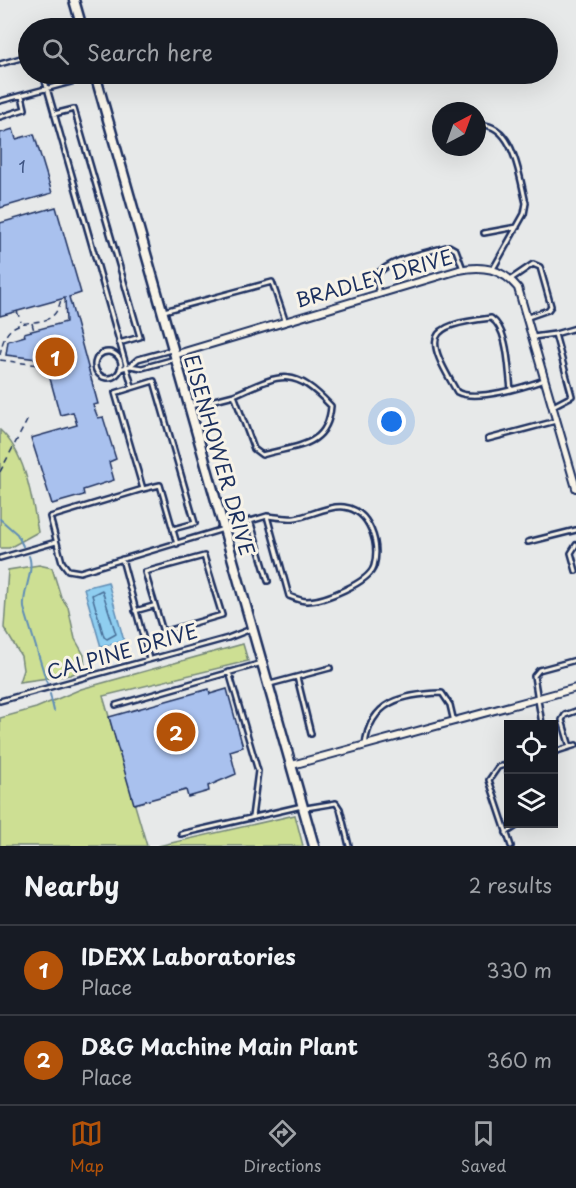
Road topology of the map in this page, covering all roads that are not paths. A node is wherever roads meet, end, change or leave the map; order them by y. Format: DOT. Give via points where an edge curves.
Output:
graph roads {
  1 [pos="74,0"];
  2 [pos="79,18"];
  3 [pos="18,60"];
  4 [pos="0,64"];
  5 [pos="46,84"];
  6 [pos="62,84"];
  7 [pos="98,84"];
  8 [pos="47,88"];
  9 [pos="22,96"];
  10 [pos="0,101"];
  11 [pos="54,114"];
  12 [pos="0,117"];
  13 [pos="486,126"];
  14 [pos="517,227"];
  15 [pos="484,233"];
  16 [pos="464,269"];
  17 [pos="494,269"];
  18 [pos="511,279"];
  19 [pos="379,294"];
  20 [pos="162,312"];
  21 [pos="528,317"];
  22 [pos="285,321"];
  23 [pos="576,328"];
  24 [pos="555,334"];
  25 [pos="533,337"];
  26 [pos="119,343"];
  27 [pos="174,355"];
  28 [pos="128,367"];
  29 [pos="120,369"];
  30 [pos="546,379"];
  31 [pos="132,387"];
  32 [pos="511,388"];
  33 [pos="234,395"];
  34 [pos="574,395"];
  35 [pos="189,406"];
  36 [pos="553,406"];
  37 [pos="557,420"];
  38 [pos="488,439"];
  39 [pos="574,471"];
  40 [pos="576,488"];
  41 [pos="143,489"];
  42 [pos="267,516"];
  43 [pos="250,520"];
  44 [pos="173,529"];
  45 [pos="225,530"];
  46 [pos="576,530"];
  47 [pos="56,542"];
  48 [pos="528,542"];
  49 [pos="177,544"];
  50 [pos="576,545"];
  51 [pos="0,558"];
  52 [pos="122,559"];
  53 [pos="576,571"];
  54 [pos="268,581"];
  55 [pos="154,606"];
  56 [pos="135,611"];
  57 [pos="252,628"];
  58 [pos="149,659"];
  59 [pos="576,660"];
  60 [pos="264,662"];
  61 [pos="330,668"];
  62 [pos="229,672"];
  63 [pos="297,677"];
  64 [pos="270,684"];
  65 [pos="576,688"];
  66 [pos="537,700"];
  67 [pos="0,701"];
  68 [pos="116,705"];
  69 [pos="576,711"];
  70 [pos="541,720"];
  71 [pos="454,722"];
  72 [pos="311,734"];
  73 [pos="576,745"];
  74 [pos="365,746"];
  75 [pos="570,747"];
  76 [pos="558,751"];
  77 [pos="292,765"];
  78 [pos="504,766"];
  79 [pos="304,807"];
  80 [pos="252,818"];
  81 [pos="514,828"];
  82 [pos="506,833"];
  83 [pos="181,834"];
  84 [pos="314,846"];
  85 [pos="349,846"];
  86 [pos="511,846"];
  1 -- 2 [label="street"];
  3 -- 4 [label="lane"];
  5 -- 8 [label="lane"];
  6 -- 8 [label="lane"];
  7 -- 20 [label="street, EISENHOWER DRIVE"];
  8 -- 9 [label="lane"];
  8 -- 11 [label="lane"];
  9 -- 10 [label="lane"];
  9 -- 12 [label="lane" via="25,109"];
  11 -- 26 [label="lane"];
  11 -- 26 [label="lane" via="75,109 140,338"];
  13 -- 14 [label="lane" via="494,126 505,135 511,151 526,203"];
  14 -- 15 [label="lane"];
  14 -- 17 [label="lane"];
  16 -- 17 [label="street, BRADLEY DRIVE"];
  16 -- 19 [label="street, BRADLEY DRIVE"];
  16 -- 19 [label="lane" via="456,250 449,246 378,272 375,276"];
  17 -- 18 [label="street"];
  18 -- 21 [label="street"];
  18 -- 21 [label="lane" via="533,264 540,267 551,306"];
  19 -- 22 [label="street, BRADLEY DRIVE"];
  20 -- 22 [label="lane" via="272,282"];
  20 -- 27 [label="street, EISENHOWER DRIVE"];
  21 -- 25 [label="street"];
  22 -- 27 [label="street, BRADLEY DRIVE"];
  23 -- 24 [label="lane"];
  24 -- 25 [label="lane"];
  24 -- 34 [label="lane"];
  25 -- 30 [label="street"];
  26 -- 28 [label="lane"];
  27 -- 28 [label="lane" via="138,360"];
  27 -- 28 [label="lane" via="142,368"];
  27 -- 35 [label="street, EISENHOWER DRIVE"];
  28 -- 29 [label="lane"];
  28 -- 31 [label="lane"];
  29 -- 29 [label="lane" via="121,362 110,352 96,360 95,369 104,378 112,378"];
  30 -- 32 [label="lane" via="521,389"];
  30 -- 36 [label="street"];
  31 -- 41 [label="lane" via="116,393"];
  31 -- 44 [label="lane" via="154,381 195,523"];
  32 -- 32 [label="lane" via="471,397 457,392 437,358 437,333 456,322 491,318 496,321 504,338"];
  33 -- 33 [label="lane" via="254,449 262,455 312,441 326,432 331,406 315,389 292,376 267,380"];
  33 -- 35 [label="lane"];
  34 -- 36 [label="lane"];
  35 -- 45 [label="street, EISENHOWER DRIVE"];
  36 -- 37 [label="street"];
  37 -- 38 [label="lane"];
  37 -- 39 [label="street"];
  39 -- 40 [label="street"];
  41 -- 44 [label="lane" via="160,485"];
  41 -- 47 [label="lane" via="50,517"];
  42 -- 42 [label="lane" via="289,596 308,601 358,585 374,566 374,540 367,520 355,510 343,507 293,518"];
  42 -- 43 [label="lane"];
  43 -- 45 [label="lane"];
  43 -- 54 [label="lane"];
  44 -- 49 [label="lane"];
  45 -- 49 [label="lane"];
  45 -- 57 [label="street, EISENHOWER DRIVE"];
  46 -- 48 [label="lane"];
  47 -- 51 [label="lane"];
  47 -- 52 [label="lane" via="62,562 73,572"];
  49 -- 52 [label="lane"];
  50 -- 53 [label="lane" via="571,553"];
  52 -- 56 [label="lane"];
  55 -- 55 [label="lane" via="163,632 222,615 204,556 145,572"];
  55 -- 56 [label="lane"];
  56 -- 58 [label="lane"];
  57 -- 58 [label="lane, CALPINE DRIVE"];
  57 -- 60 [label="street, EISENHOWER DRIVE"];
  58 -- 67 [label="lane, CALPINE DRIVE"];
  59 -- 66 [label="lane" via="536,674 532,679"];
  60 -- 62 [label="lane"];
  60 -- 64 [label="street, EISENHOWER DRIVE"];
  61 -- 63 [label="lane"];
  62 -- 68 [label="lane"];
  62 -- 80 [label="lane" via="258,771"];
  63 -- 64 [label="lane"];
  63 -- 72 [label="lane"];
  64 -- 77 [label="street, EISENHOWER DRIVE"];
  65 -- 66 [label="street"];
  66 -- 70 [label="lane"];
  66 -- 71 [label="street"];
  69 -- 75 [label="lane" via="562,720"];
  71 -- 74 [label="street"];
  71 -- 74 [label="lane" via="442,693 407,696 378,712 367,727"];
  73 -- 75 [label="lane"];
  74 -- 77 [label="street"];
  75 -- 76 [label="lane"];
  77 -- 79 [label="street, EISENHOWER DRIVE"];
  78 -- 82 [label="lane" via="494,770 489,780"];
  79 -- 80 [label="lane"];
  79 -- 84 [label="street, EISENHOWER DRIVE"];
  79 -- 85 [label="lane" via="336,803"];
  80 -- 83 [label="lane"];
  81 -- 82 [label="lane"];
  82 -- 86 [label="lane"];
}
